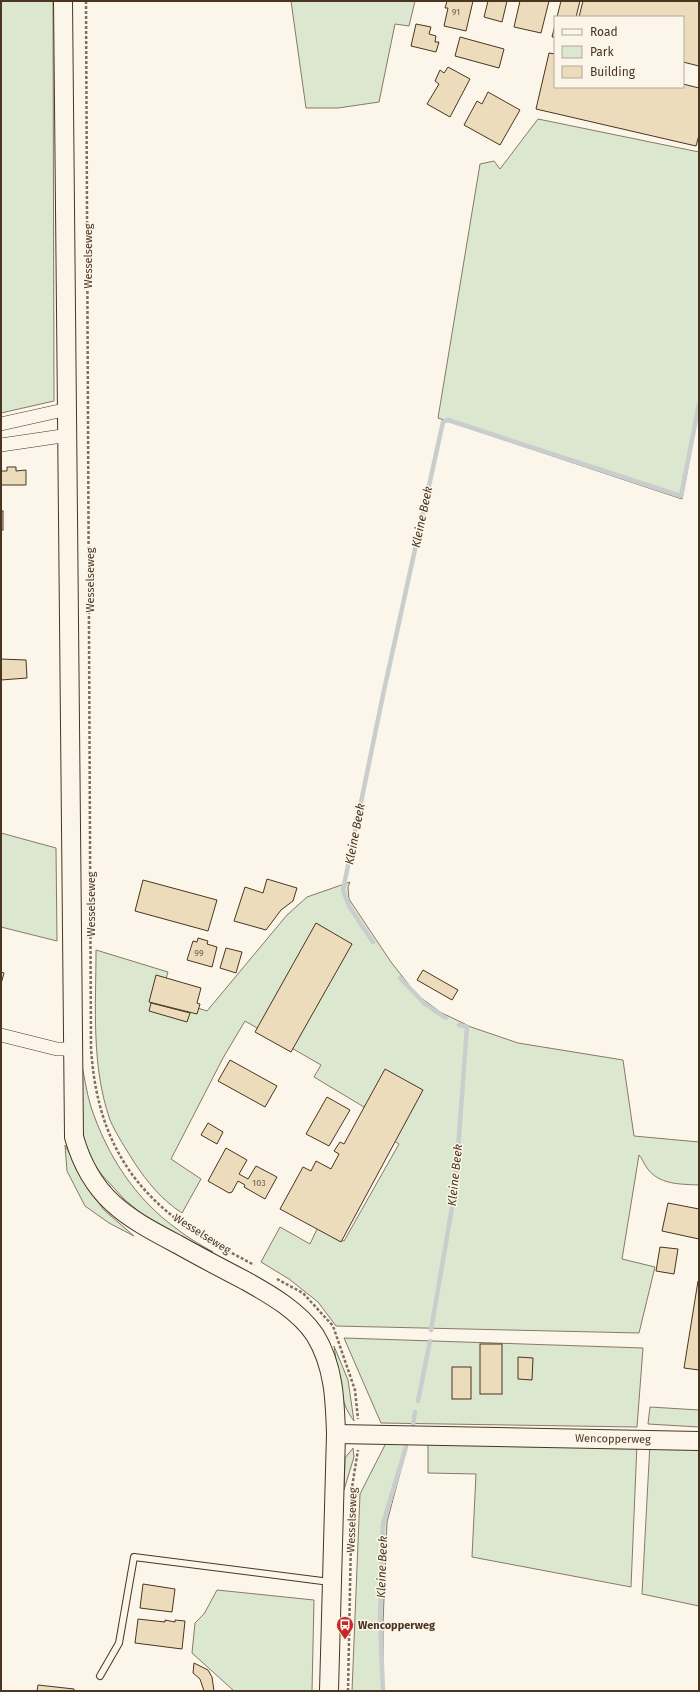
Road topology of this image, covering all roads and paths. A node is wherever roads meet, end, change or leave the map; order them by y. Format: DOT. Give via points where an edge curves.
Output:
graph roads {
  1 [pos="63,1"];
  2 [pos="86,1"];
  3 [pos="68,409"];
  4 [pos="1,424"];
  5 [pos="69,435"];
  6 [pos="1,445"];
  7 [pos="1,1035"];
  8 [pos="72,1049"];
  9 [pos="256,1266"];
  10 [pos="276,1278"];
  11 [pos="336,1434"];
  12 [pos="359,1435"];
  13 [pos="699,1441"];
  14 [pos="332,1583"];
  15 [pos="100,1676"];
  16 [pos="329,1691"];
  17 [pos="348,1691"];
  1 -- 3 [label="main road, Wesselseweg"];
  2 -- 9 [label="path, Wesselseweg" via="93,1080 104,1124 136,1180 165,1210 192,1230"];
  3 -- 4 [label="street"];
  3 -- 5 [label="main road, Wesselseweg"];
  5 -- 6 [label="street"];
  5 -- 8 [label="main road, Wesselseweg"];
  7 -- 8 [label="street" via="57,1050"];
  8 -- 11 [label="main road, Wesselseweg" via="74,1137 86,1169 99,1189 128,1217 264,1291 301,1319 314,1335 331,1372 335,1394"];
  10 -- 12 [label="path, Wesselseweg" via="303,1294 333,1326 355,1390"];
  11 -- 12 [label="main road, Wencopperweg"];
  11 -- 14 [label="main road, Wesselseweg"];
  12 -- 13 [label="main road, Wencopperweg"];
  12 -- 17 [label="path, Wesselseweg" via="352,1487"];
  14 -- 15 [label="lane" via="134,1557 119,1643"];
  14 -- 16 [label="main road, Wesselseweg"];
}
